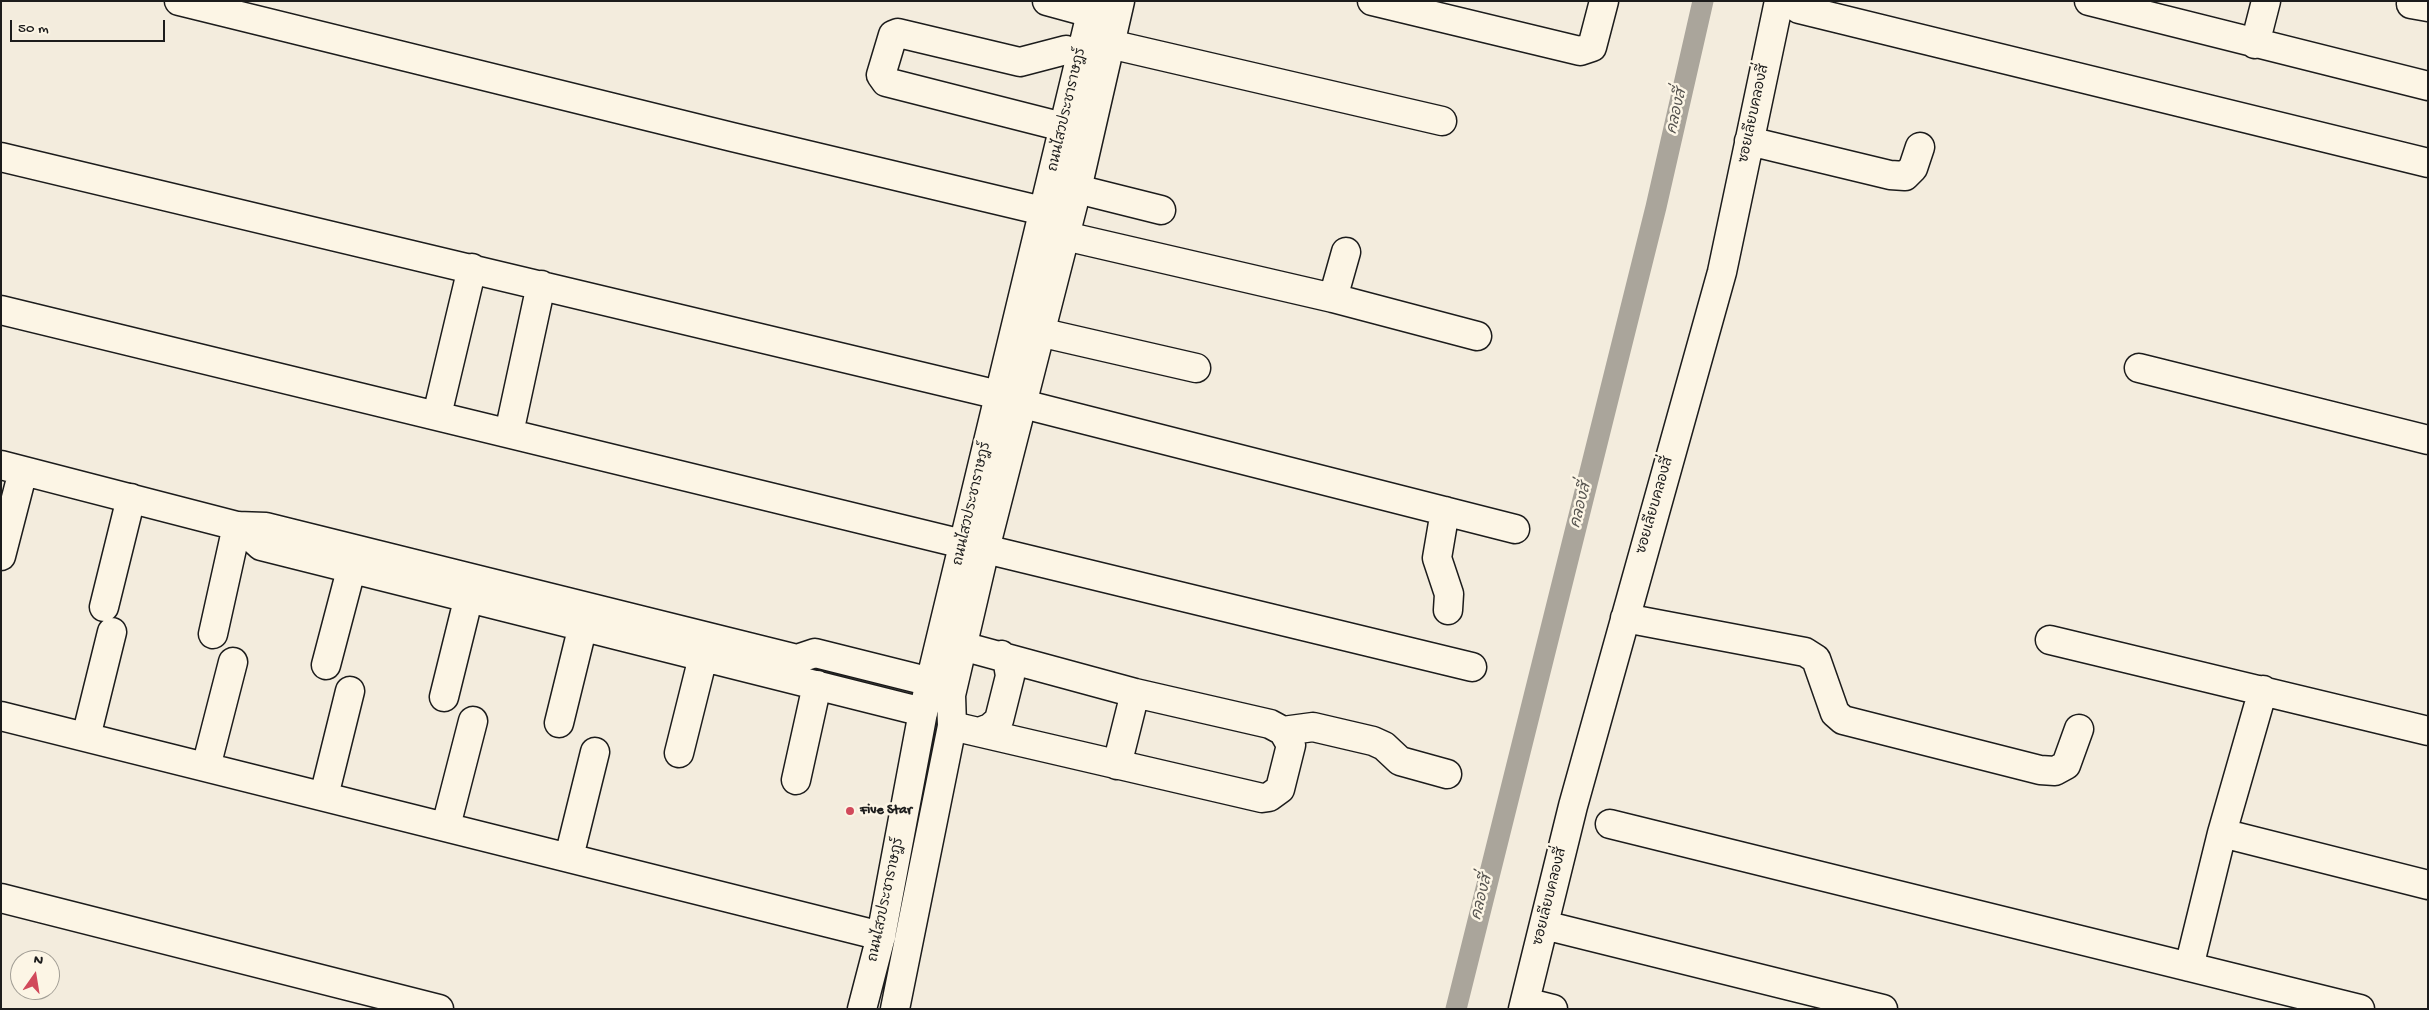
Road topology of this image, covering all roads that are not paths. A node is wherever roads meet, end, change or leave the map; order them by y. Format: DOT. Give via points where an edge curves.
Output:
graph roads {
  1 [pos="1047,1"];
  2 [pos="1120,1"];
  3 [pos="1372,1"];
  4 [pos="1604,1"];
  5 [pos="2089,1"];
  6 [pos="2266,1"];
  7 [pos="182,2"];
  8 [pos="1789,5"];
  9 [pos="1092,31"];
  10 [pos="2255,44"];
  11 [pos="2428,86"];
  12 [pos="1442,120"];
  13 [pos="1064,127"];
  14 [pos="1749,141"];
  15 [pos="1920,147"];
  16 [pos="1,157"];
  17 [pos="2428,163"];
  18 [pos="1077,188"];
  19 [pos="1161,210"];
  20 [pos="1044,211"];
  21 [pos="1065,236"];
  22 [pos="1346,252"];
  23 [pos="472,268"];
  24 [pos="541,285"];
  25 [pos="1333,298"];
  26 [pos="1,310"];
  27 [pos="1040,332"];
  28 [pos="1477,336"];
  29 [pos="1196,368"];
  30 [pos="2139,368"];
  31 [pos="1011,400"];
  32 [pos="437,415"];
  33 [pos="509,433"];
  34 [pos="2428,440"];
  35 [pos="12,468"];
  36 [pos="131,498"];
  37 [pos="1445,511"];
  38 [pos="238,526"];
  39 [pos="1514,529"];
  40 [pos="974,546"];
  41 [pos="1,556"];
  42 [pos="354,559"];
  43 [pos="470,588"];
  44 [pos="1448,610"];
  45 [pos="585,617"];
  46 [pos="1625,618"];
  47 [pos="213,634"];
  48 [pos="2050,640"];
  49 [pos="962,646"];
  50 [pos="1001,655"];
  51 [pos="703,657"];
  52 [pos="233,662"];
  53 [pos="326,665"];
  54 [pos="1472,667"];
  55 [pos="802,674"];
  56 [pos="930,682"];
  57 [pos="2263,690"];
  58 [pos="350,691"];
  59 [pos="1135,692"];
  60 [pos="444,697"];
  61 [pos="923,712"];
  62 [pos="1,716"];
  63 [pos="473,721"];
  64 [pos="559,722"];
  65 [pos="952,726"];
  66 [pos="2078,729"];
  67 [pos="1283,731"];
  68 [pos="2428,731"];
  69 [pos="979,732"];
  70 [pos="86,736"];
  71 [pos="594,752"];
  72 [pos="679,753"];
  73 [pos="1117,765"];
  74 [pos="206,766"];
  75 [pos="1447,774"];
  76 [pos="796,780"];
  77 [pos="324,796"];
  78 [pos="1610,824"];
  79 [pos="446,826"];
  80 [pos="2222,833"];
  81 [pos="569,856"];
  82 [pos="2428,885"];
  83 [pos="1,898"];
  84 [pos="1544,925"];
  85 [pos="881,936"];
  86 [pos="2189,967"];
  87 [pos="1524,1005"];
  88 [pos="439,1009"];
  89 [pos="862,1009"];
  90 [pos="896,1009"];
  91 [pos="1553,1009"];
  92 [pos="1883,1009"];
  93 [pos="2360,1009"];
  1 -- 9 [label="street"];
  2 -- 9 [label="street, ถนนไสวประชาราษฎร์"];
  3 -- 4 [label="street" via="1580,51 1592,47"];
  5 -- 10 [label="street"];
  6 -- 10 [label="street"];
  7 -- 20 [label="street"];
  8 -- 14 [label="street, ซอยเลียบคลองสี่"];
  8 -- 17 [label="street"];
  9 -- 12 [label="street"];
  9 -- 13 [label="street, ถนนไสวประชาราษฎร์"];
  9 -- 13 [label="street" via="1066,50 1020,62 898,33 893,35 880,75 886,82"];
  9 -- 18 [label="street, ถนนไสวประชาราษฎร์"];
  10 -- 11 [label="street"];
  13 -- 20 [label="street, ถนนไสวประชาราษฎร์"];
  14 -- 15 [label="street" via="1905,176 1912,168"];
  14 -- 46 [label="street, ซอยเลียบคลองสี่" via="1722,272"];
  16 -- 23 [label="street"];
  18 -- 19 [label="street"];
  18 -- 21 [label="street, ถนนไสวประชาราษฎร์"];
  20 -- 31 [label="street, ถนนไสวประชาราษฎร์"];
  21 -- 25 [label="street"];
  21 -- 27 [label="street, ถนนไสวประชาราษฎร์"];
  22 -- 25 [label="street"];
  23 -- 24 [label="street"];
  23 -- 32 [label="street"];
  24 -- 31 [label="street"];
  24 -- 33 [label="street"];
  25 -- 28 [label="street"];
  26 -- 32 [label="street"];
  27 -- 29 [label="street"];
  27 -- 31 [label="street, ถนนไสวประชาราษฎร์"];
  30 -- 34 [label="street"];
  31 -- 37 [label="street"];
  31 -- 40 [label="street, ถนนไสวประชาราษฎร์"];
  32 -- 33 [label="street"];
  33 -- 40 [label="street"];
  35 -- 36 [label="street"];
  35 -- 41 [label="street"];
  36 -- 38 [label="street"];
  36 -- 70 [label="street"];
  37 -- 39 [label="street"];
  37 -- 44 [label="street" via="1437,558 1449,594"];
  38 -- 42 [label="street" via="261,546"];
  38 -- 47 [label="street"];
  40 -- 49 [label="street, ถนนไสวประชาราษฎร์"];
  40 -- 54 [label="street"];
  40 -- 56 [label="street, ถนนไสวประชาราษฎร์"];
  42 -- 43 [label="street"];
  42 -- 53 [label="street"];
  43 -- 45 [label="street"];
  43 -- 60 [label="street"];
  45 -- 51 [label="street"];
  45 -- 55 [label="street"];
  45 -- 64 [label="street"];
  46 -- 66 [label="street" via="1805,652 1816,659 1835,713 1843,720 2040,770 2055,771 2066,765"];
  46 -- 84 [label="street, ซอยเลียบคลองสี่"];
  48 -- 57 [label="street"];
  49 -- 50 [label="street"];
  49 -- 65 [label="street, ถนนไสวประชาราษฎร์" via="951,695"];
  50 -- 59 [label="street"];
  50 -- 69 [label="street" via="1008,664 1010,676 999,720"];
  51 -- 55 [label="street"];
  51 -- 72 [label="street"];
  52 -- 74 [label="street"];
  55 -- 56 [label="street" via="815,653"];
  55 -- 61 [label="street"];
  55 -- 76 [label="street"];
  56 -- 61 [label="street, ถนนไสวประชาราษฎร์"];
  57 -- 68 [label="street"];
  57 -- 80 [label="street"];
  58 -- 77 [label="street"];
  59 -- 67 [label="street" via="1270,724"];
  59 -- 73 [label="street"];
  61 -- 85 [label="street, ถนนไสวประชาราษฎร์"];
  62 -- 70 [label="street"];
  63 -- 79 [label="street"];
  65 -- 69 [label="street"];
  65 -- 90 [label="street, ถนนไสวประชาราษฎร์"];
  67 -- 73 [label="street" via="1291,745 1280,789 1269,797 1255,797"];
  67 -- 75 [label="street" via="1313,726 1372,741 1384,746 1400,761"];
  69 -- 73 [label="street"];
  70 -- 74 [label="street"];
  71 -- 81 [label="street"];
  74 -- 77 [label="street"];
  77 -- 79 [label="street"];
  78 -- 86 [label="street"];
  79 -- 81 [label="street"];
  80 -- 82 [label="street"];
  80 -- 86 [label="street"];
  81 -- 85 [label="street"];
  83 -- 88 [label="street"];
  84 -- 87 [label="street, ซอยเลียบคลองสี่"];
  84 -- 92 [label="street"];
  85 -- 89 [label="street, ถนนไสวประชาราษฎร์"];
  86 -- 93 [label="street"];
  87 -- 91 [label="street"];
}
